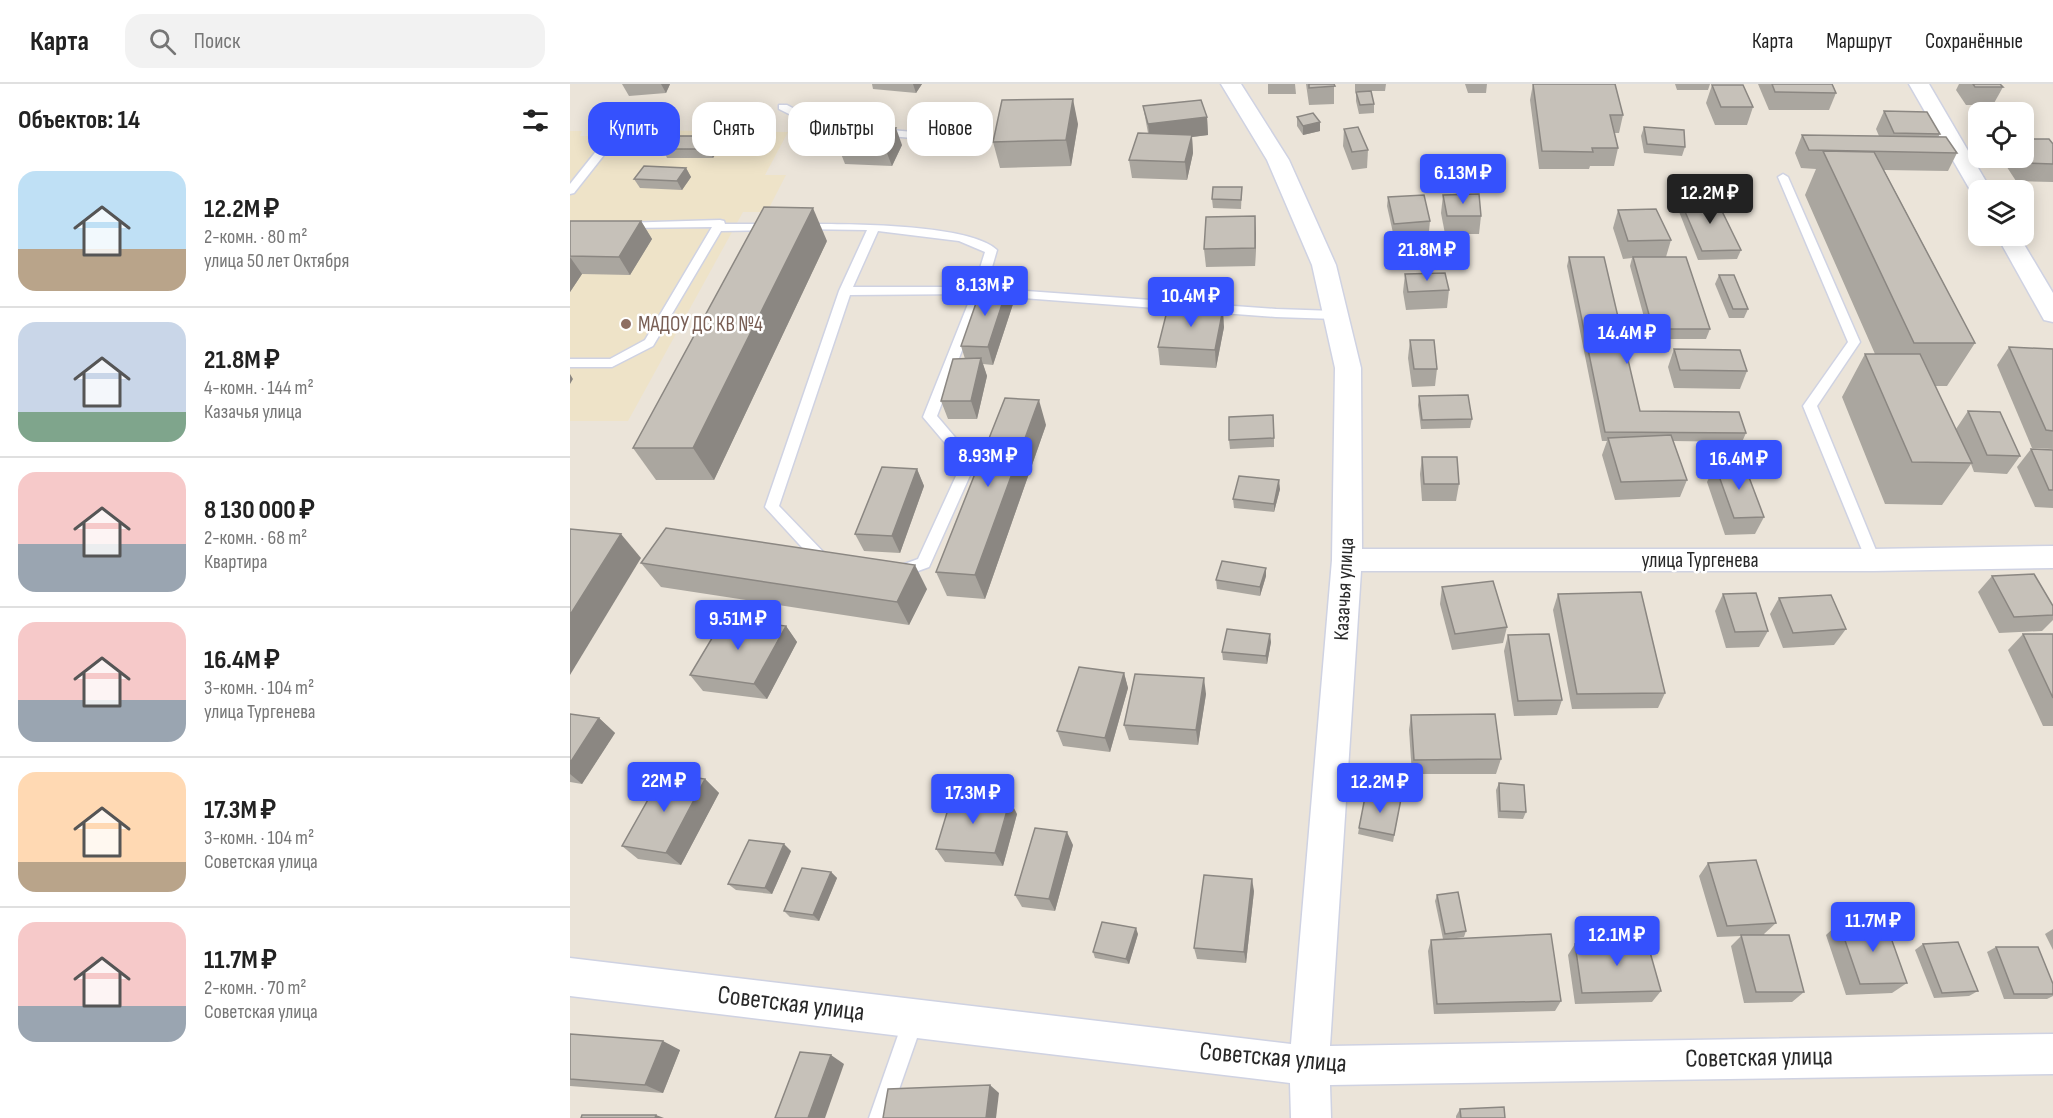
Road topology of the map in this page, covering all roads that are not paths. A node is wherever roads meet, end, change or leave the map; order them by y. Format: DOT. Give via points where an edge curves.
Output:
graph roads {
  1 [pos="1231,84"];
  2 [pos="1918,84"];
  3 [pos="783,107"];
  4 [pos="907,135"];
  5 [pos="598,156"];
  6 [pos="1783,177"];
  7 [pos="1976,180"];
  8 [pos="570,191"];
  9 [pos="616,225"];
  10 [pos="874,227"];
  11 [pos="717,228"];
  12 [pos="2017,246"];
  13 [pos="2042,274"];
  14 [pos="845,291"];
  15 [pos="979,291"];
  16 [pos="2053,314"];
  17 [pos="1335,315"];
  18 [pos="570,363"];
  19 [pos="2053,557"];
  20 [pos="1347,560"];
  21 [pos="1873,560"];
  22 [pos="834,564"];
  23 [pos="886,572"];
  24 [pos="570,977"];
  25 [pos="914,1018"];
  26 [pos="2053,1054"];
  27 [pos="1309,1066"];
  28 [pos="879,1118"];
  29 [pos="1311,1118"];
  1 -- 17 [label="street, Казачья улица" via="1278,160 1324,265"];
  2 -- 7 [label="street"];
  3 -- 4 [label="lane" via="821,127"];
  5 -- 8 [label="lane"];
  6 -- 21 [label="lane" via="1854,342 1810,406"];
  9 -- 11 [label="lane" via="720,223"];
  10 -- 11 [label="lane"];
  10 -- 14 [label="lane"];
  10 -- 15 [label="lane" via="961,238 991,250"];
  11 -- 18 [label="lane" via="649,343 612,363"];
  12 -- 13 [label="street"];
  13 -- 16 [label="street"];
  14 -- 15 [label="lane"];
  14 -- 22 [label="lane" via="772,507 824,563"];
  15 -- 17 [label="lane"];
  15 -- 23 [label="lane" via="930,417 969,462 924,563 897,573"];
  17 -- 20 [label="street, Казачья улица" via="1347,368"];
  19 -- 21 [label="street, улица Тургенева"];
  20 -- 21 [label="street, улица Тургенева"];
  20 -- 27 [label="street, Казачья улица"];
  24 -- 25 [label="street, Советская улица"];
  25 -- 27 [label="street, Советская улица"];
  25 -- 28 [label="lane"];
  26 -- 27 [label="street, Советская улица"];
  27 -- 29 [label="street, Казачья улица"];
}
